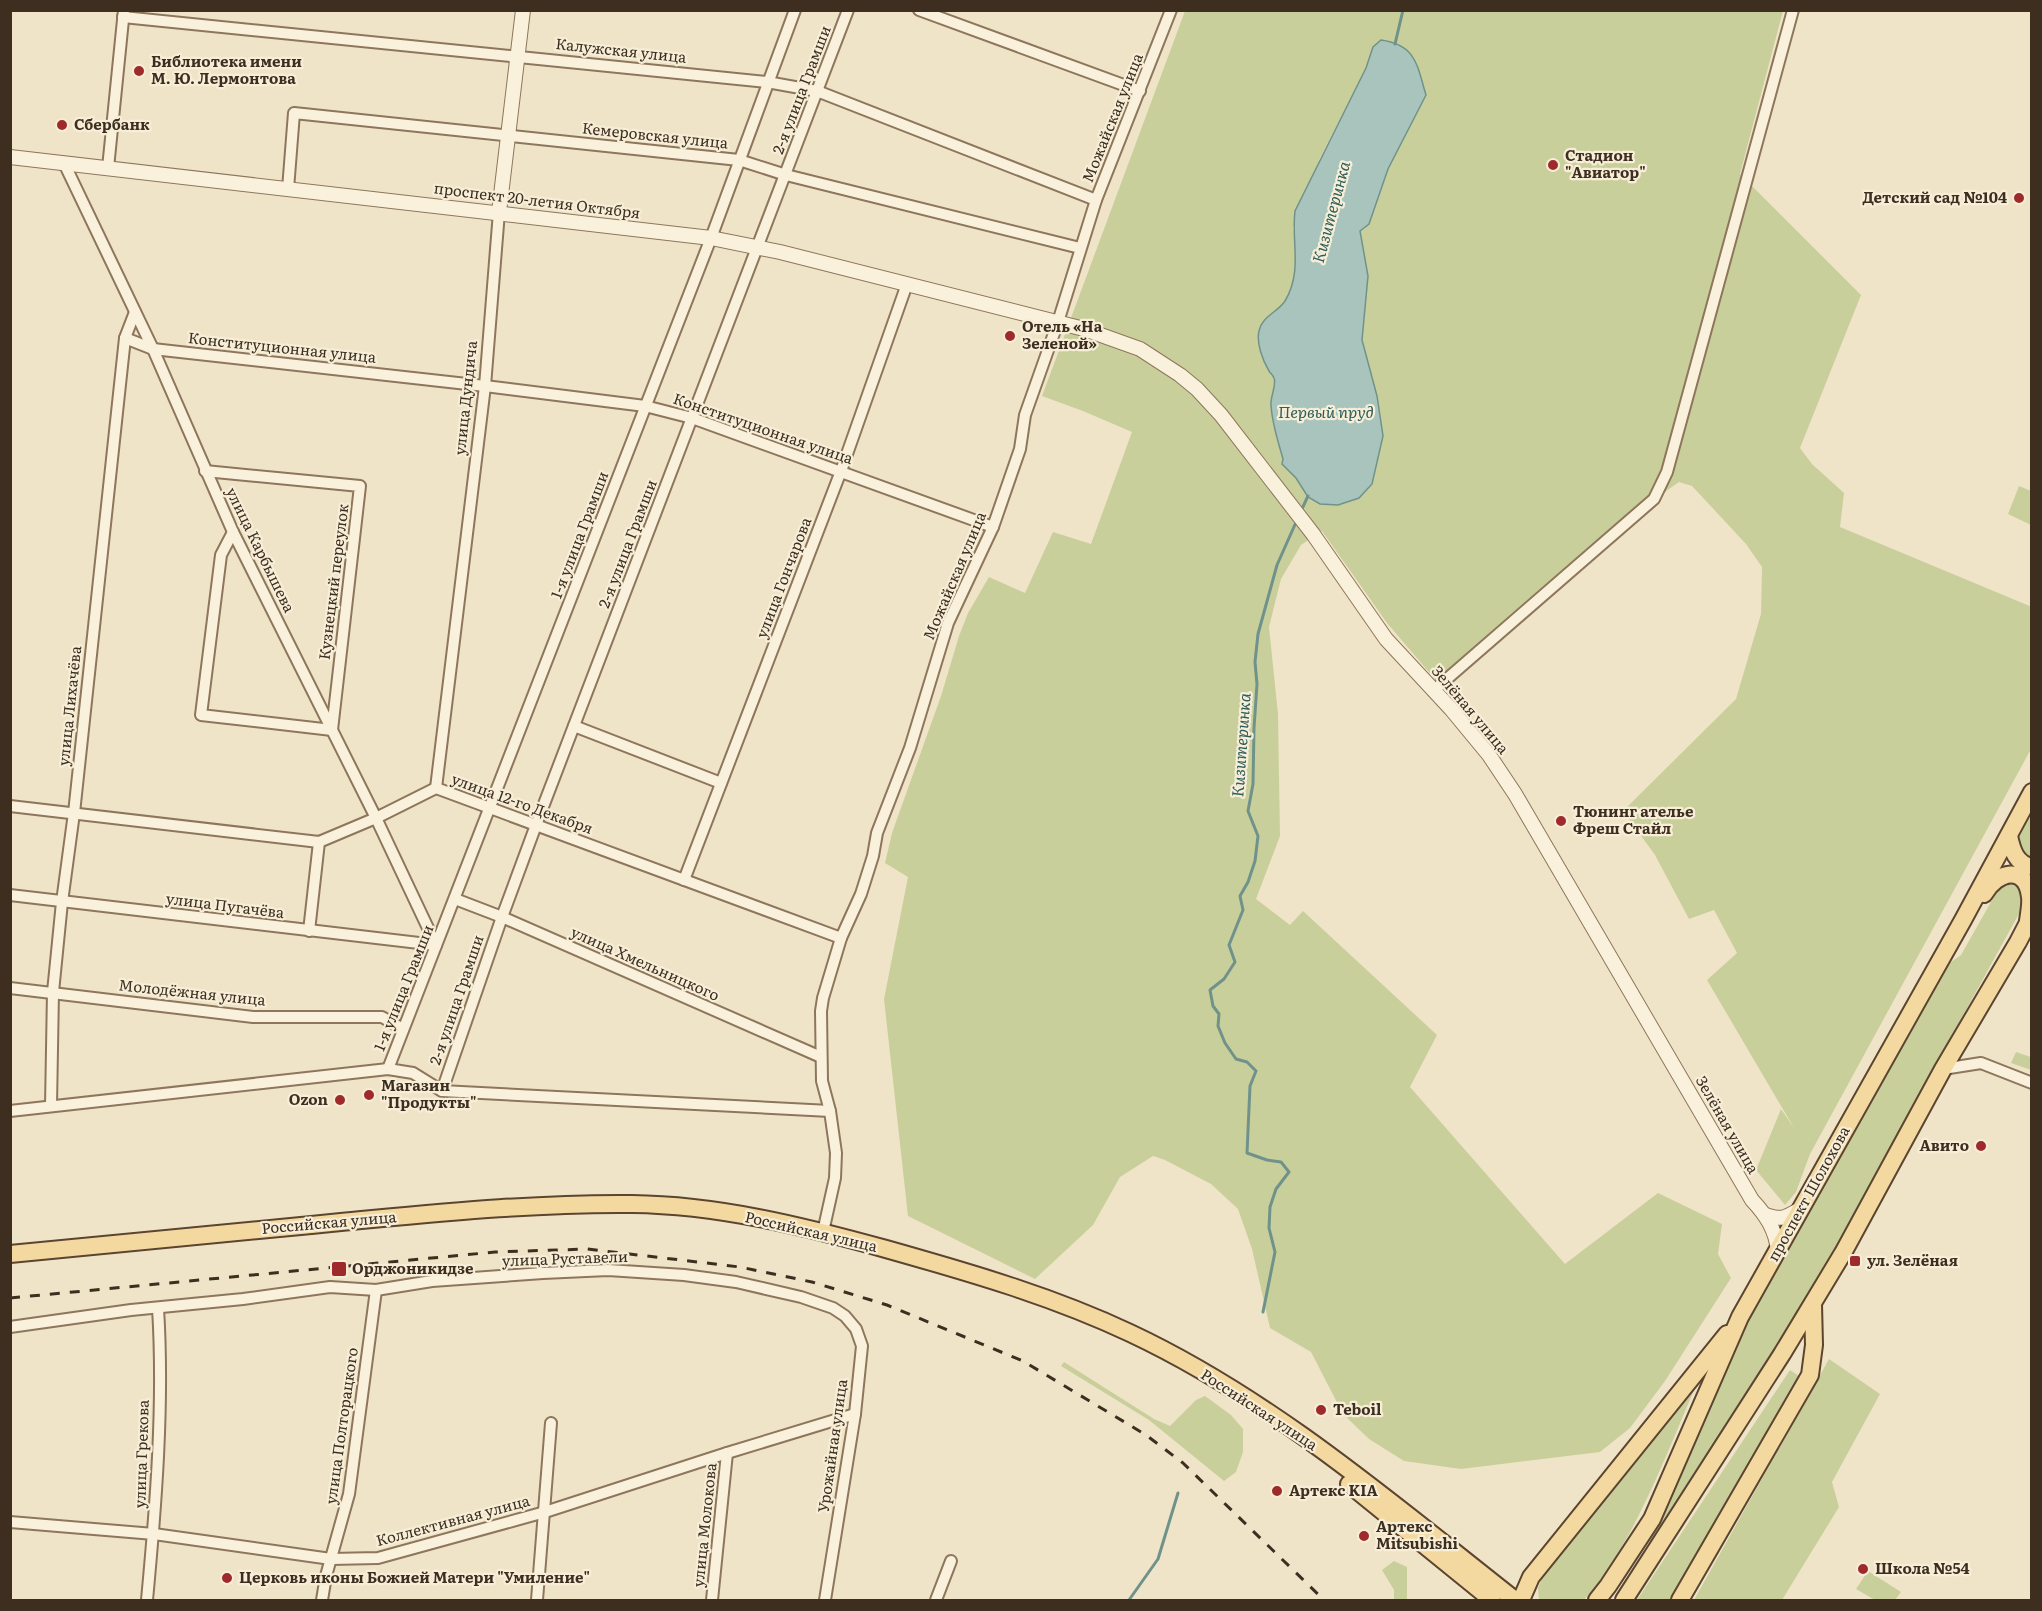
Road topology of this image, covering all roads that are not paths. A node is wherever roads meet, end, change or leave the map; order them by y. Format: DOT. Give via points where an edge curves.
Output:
graph roads {
  1 [pos="523,10"];
  2 [pos="795,10"];
  3 [pos="848,10"];
  4 [pos="919,10"];
  5 [pos="1171,10"];
  6 [pos="1793,10"];
  7 [pos="123,14"];
  8 [pos="517,55"];
  9 [pos="767,81"];
  10 [pos="817,91"];
  11 [pos="1140,91"];
  12 [pos="508,135"];
  13 [pos="10,157"];
  14 [pos="739,160"];
  15 [pos="64,163"];
  16 [pos="108,168"];
  17 [pos="786,175"];
  18 [pos="288,189"];
  19 [pos="1096,200"];
  20 [pos="499,212"];
  21 [pos="711,238"];
  22 [pos="758,247"];
  23 [pos="1080,248"];
  24 [pos="907,284"];
  25 [pos="135,312"];
  26 [pos="1055,321"];
  27 [pos="124,338"];
  28 [pos="153,350"];
  29 [pos="485,386"];
  30 [pos="645,406"];
  31 [pos="692,418"];
  32 [pos="205,471"];
  33 [pos="841,471"];
  34 [pos="993,527"];
  35 [pos="233,532"];
  36 [pos="1433,691"];
  37 [pos="574,726"];
  38 [pos="332,730"];
  39 [pos="721,783"];
  40 [pos="436,788"];
  41 [pos="2031,792"];
  42 [pos="10,807"];
  43 [pos="490,808"];
  44 [pos="74,813"];
  45 [pos="376,818"];
  46 [pos="536,825"];
  47 [pos="2009,836"];
  48 [pos="319,842"];
  49 [pos="2031,867"];
  50 [pos="684,880"];
  51 [pos="10,895"];
  52 [pos="455,899"];
  53 [pos="62,902"];
  54 [pos="502,917"];
  55 [pos="2030,918"];
  56 [pos="1963,920"];
  57 [pos="309,931"];
  58 [pos="841,938"];
  59 [pos="436,945"];
  60 [pos="10,988"];
  61 [pos="53,992"];
  62 [pos="403,1029"];
  63 [pos="821,1058"];
  64 [pos="388,1069"];
  65 [pos="1943,1069"];
  66 [pos="2031,1083"];
  67 [pos="442,1091"];
  68 [pos="51,1106"];
  69 [pos="10,1110"];
  70 [pos="830,1111"];
  71 [pos="1802,1208"];
  72 [pos="1766,1215"];
  73 [pos="823,1232"];
  74 [pos="1778,1251"];
  75 [pos="10,1254"];
  76 [pos="10,1263"];
  77 [pos="376,1290"];
  78 [pos="1813,1303"];
  79 [pos="158,1308"];
  80 [pos="833,1308"];
  81 [pos="1740,1317"];
  82 [pos="10,1327"];
  83 [pos="855,1414"];
  84 [pos="551,1423"];
  85 [pos="727,1452"];
  86 [pos="545,1512"];
  87 [pos="10,1522"];
  88 [pos="153,1534"];
  89 [pos="331,1559"];
  90 [pos="951,1561"];
  91 [pos="1531,1577"];
  92 [pos="1488,1579"];
  93 [pos="1600,1596"];
  94 [pos="147,1600"];
  95 [pos="322,1600"];
  96 [pos="537,1600"];
  97 [pos="712,1600"];
  98 [pos="825,1600"];
  99 [pos="936,1600"];
  100 [pos="1492,1600"];
  101 [pos="1515,1600"];
  102 [pos="1521,1600"];
  103 [pos="1532,1600"];
  104 [pos="1624,1600"];
  105 [pos="1680,1600"];
  1 -- 8 [label="street, улица Дундича"];
  2 -- 9 [label="street, 1-я улица Грамши"];
  3 -- 10 [label="street, 2-я улица Грамши"];
  4 -- 11 [label="street"];
  5 -- 11 [label="street, Можайская улица"];
  6 -- 36 [label="street" via="1667,472 1654,499"];
  7 -- 8 [label="street, Калужская улица"];
  7 -- 16 [label="street"];
  8 -- 9 [label="street, Калужская улица"];
  8 -- 12 [label="street, улица Дундича"];
  9 -- 10 [label="street, Калужская улица"];
  9 -- 14 [label="street, 1-я улица Грамши"];
  10 -- 17 [label="street, 2-я улица Грамши"];
  10 -- 19 [label="street, Калужская улица"];
  11 -- 19 [label="street, Можайская улица"];
  12 -- 14 [label="street, Кемеровская улица"];
  12 -- 18 [label="street, Кемеровская улица" via="294,113"];
  12 -- 20 [label="street, улица Дундича"];
  13 -- 15 [label="street, проспект 20-летия Октября"];
  14 -- 17 [label="street, Кемеровская улица"];
  14 -- 21 [label="street, 1-я улица Грамши"];
  15 -- 16 [label="street, проспект 20-летия Октября"];
  15 -- 25 [label="street, улица Карбышева"];
  16 -- 18 [label="street, проспект 20-летия Октября"];
  17 -- 22 [label="street, 2-я улица Грамши"];
  17 -- 23 [label="street, Кемеровская улица"];
  18 -- 20 [label="street, проспект 20-летия Октября"];
  19 -- 23 [label="street, Можайская улица"];
  20 -- 21 [label="street, проспект 20-летия Октября"];
  20 -- 29 [label="street, улица Дундича"];
  21 -- 22 [label="street, проспект 20-летия Октября"];
  21 -- 30 [label="street, 1-я улица Грамши"];
  22 -- 24 [label="street, проспект 20-летия Октября"];
  22 -- 31 [label="street, 2-я улица Грамши"];
  23 -- 26 [label="street, Можайская улица"];
  24 -- 26 [label="street, проспект 20-летия Октября"];
  24 -- 33 [label="street, улица Гончарова"];
  25 -- 27 [label="street, улица Лихачёва"];
  25 -- 28 [label="street, улица Карбышева"];
  26 -- 34 [label="street, Можайская улица" via="1025,415 1020,449"];
  26 -- 36 [label="street, Зелёная улица" via="1140,349 1197,389 1313,534 1386,639"];
  27 -- 28 [label="street, Конституционная улица"];
  27 -- 44 [label="street, улица Лихачёва"];
  28 -- 29 [label="street, Конституционная улица"];
  28 -- 32 [label="street, улица Карбышева"];
  29 -- 30 [label="street, Конституционная улица"];
  29 -- 40 [label="street, улица Дундича"];
  30 -- 31 [label="street, Конституционная улица"];
  30 -- 43 [label="street, 1-я улица Грамши"];
  31 -- 33 [label="street, Конституционная улица"];
  31 -- 37 [label="street, 2-я улица Грамши"];
  32 -- 35 [label="street, улица Карбышева"];
  32 -- 38 [label="street, Кузнецкий переулок" via="360,486"];
  33 -- 34 [label="street, Конституционная улица"];
  33 -- 39 [label="street, улица Гончарова"];
  34 -- 58 [label="street, Можайская улица" via="948,623 861,894"];
  35 -- 38 [label="street, улица Карбышева"];
  35 -- 38 [label="street" via="221,555 201,715"];
  36 -- 72 [label="street, Зелёная улица" via="1489,755 1515,794 1752,1200"];
  37 -- 39 [label="street"];
  37 -- 46 [label="street, 2-я улица Грамши"];
  38 -- 45 [label="street, улица Карбышева"];
  39 -- 50 [label="street, улица Гончарова"];
  40 -- 43 [label="street, улица 12-го Декабря"];
  40 -- 45 [label="street, улица 12-го Декабря"];
  41 -- 47 [label="main road, проспект Шолохова"];
  42 -- 44 [label="street, улица 12-го Декабря"];
  43 -- 46 [label="street, улица 12-го Декабря"];
  43 -- 52 [label="street, 1-я улица Грамши"];
  44 -- 48 [label="street, улица 12-го Декабря"];
  44 -- 53 [label="street, улица Лихачёва"];
  45 -- 48 [label="street, улица 12-го Декабря"];
  45 -- 59 [label="street, улица Карбышева"];
  46 -- 50 [label="street, улица 12-го Декабря"];
  46 -- 54 [label="street, 2-я улица Грамши"];
  47 -- 49 [label="main road" via="2018,859"];
  47 -- 56 [label="main road, проспект Шолохова"];
  48 -- 57 [label="street"];
  50 -- 58 [label="street, улица 12-го Декабря"];
  51 -- 53 [label="street, улица Пугачёва"];
  52 -- 54 [label="street, улица Хмельницкого"];
  52 -- 59 [label="street, 1-я улица Грамши"];
  53 -- 57 [label="street, улица Пугачёва"];
  53 -- 61 [label="street, улица Лихачёва"];
  54 -- 63 [label="street, улица Хмельницкого"];
  54 -- 67 [label="street, 2-я улица Грамши"];
  55 -- 56 [label="main road" via="2026,883 2018,876 2004,874 1991,883 1972,914"];
  55 -- 65 [label="main road"];
  56 -- 71 [label="main road, проспект Шолохова"];
  57 -- 59 [label="street, улица Пугачёва"];
  58 -- 63 [label="street, Можайская улица" via="820,1011"];
  59 -- 62 [label="street, 1-я улица Грамши"];
  60 -- 61 [label="street, Молодёжная улица"];
  61 -- 62 [label="street, Молодёжная улица" via="253,1017 382,1017"];
  61 -- 68 [label="street, улица Лихачёва"];
  62 -- 64 [label="street, 1-я улица Грамши"];
  63 -- 70 [label="street, Можайская улица"];
  64 -- 67 [label="street" via="413,1073"];
  64 -- 68 [label="street"];
  65 -- 66 [label="street" via="1981,1063"];
  65 -- 78 [label="main road"];
  67 -- 70 [label="street"];
  68 -- 69 [label="street"];
  70 -- 73 [label="street, Можайская улица" via="836,1161"];
  71 -- 72 [label="street" via="1783,1219"];
  71 -- 74 [label="main road, проспект Шолохова"];
  72 -- 74 [label="street, Зелёная улица" via="1777,1237"];
  73 -- 75 [label="main road, Российская улица" via="696,1209 635,1204 521,1205"];
  73 -- 92 [label="main road, Российская улица" via="1029,1291 1186,1362 1335,1460"];
  74 -- 81 [label="main road, проспект Шолохова"];
  76 -- 100 [label="main road, Российская улица" via="522,1214 634,1213 685,1217 821,1241 1026,1299 1128,1342 1173,1366 1232,1400 1329,1467"];
  77 -- 79 [label="street, улица Руставели" via="330,1287"];
  77 -- 80 [label="street, улица Руставели" via="432,1281 608,1270 736,1282"];
  77 -- 89 [label="street, улица Полторацкого" via="350,1494"];
  78 -- 104 [label="main road"];
  78 -- 105 [label="main road" via="1810,1375"];
  79 -- 82 [label="street, улица Руставели"];
  79 -- 88 [label="street, улица Грекова" via="161,1355"];
  80 -- 83 [label="street, Урожайная улица" via="856,1329 862,1346"];
  81 -- 91 [label="main road"];
  81 -- 93 [label="main road, проспект Шолохова" via="1652,1519"];
  83 -- 85 [label="street, Коллективная улица"];
  83 -- 98 [label="street, Урожайная улица"];
  84 -- 86 [label="street"];
  85 -- 86 [label="street, Коллективная улица"];
  85 -- 97 [label="street, улица Молокова"];
  86 -- 89 [label="street, Коллективная улица" via="378,1558"];
  86 -- 96 [label="street"];
  87 -- 88 [label="street, Коллективная улица"];
  88 -- 89 [label="street, Коллективная улица"];
  88 -- 94 [label="street, улица Грекова"];
  89 -- 95 [label="street, улица Полторацкого"];
  90 -- 99 [label="street"];
  91 -- 92 [label="main road" via="1502,1583"];
  91 -- 102 [label="main road"];
  91 -- 103 [label="main road"];
  92 -- 101 [label="main road, Российская улица"];
}
